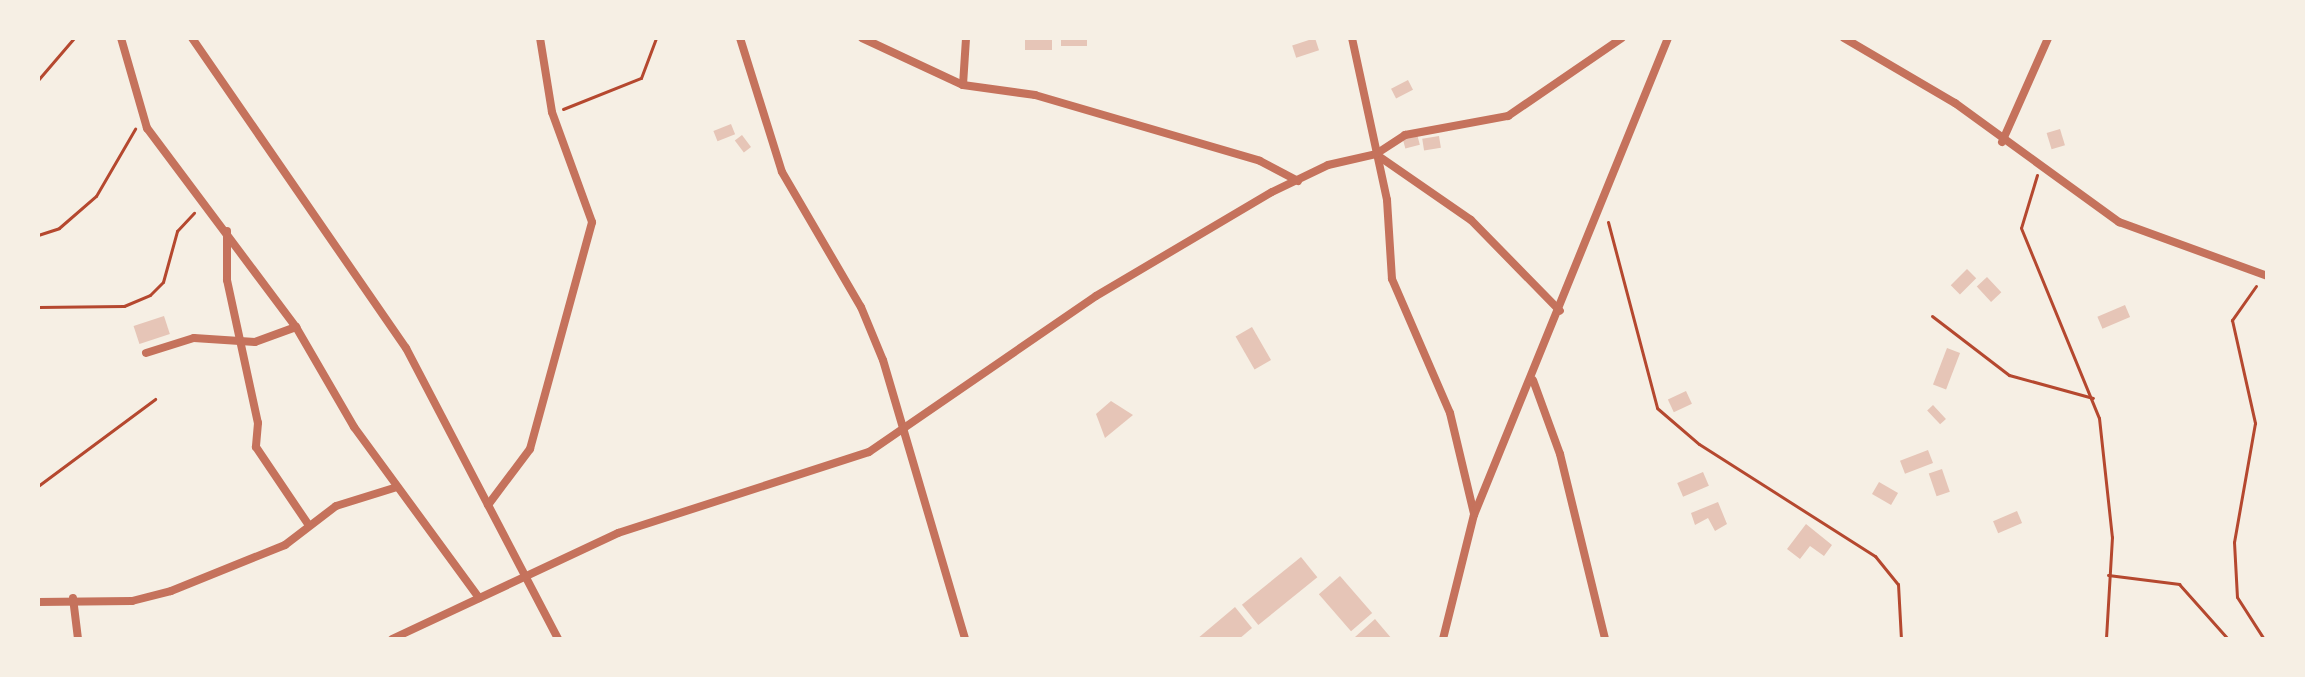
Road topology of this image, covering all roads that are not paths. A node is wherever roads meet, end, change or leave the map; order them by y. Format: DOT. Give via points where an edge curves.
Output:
graph roads {
  1 [pos="121,38"];
  2 [pos="192,38"];
  3 [pos="540,38"];
  4 [pos="740,38"];
  5 [pos="862,38"];
  6 [pos="966,38"];
  7 [pos="1352,38"];
  8 [pos="1622,38"];
  9 [pos="1668,38"];
  10 [pos="1844,38"];
  11 [pos="2048,38"];
  12 [pos="963,85"];
  13 [pos="2002,142"];
  14 [pos="1376,154"];
  15 [pos="1298,181"];
  16 [pos="227,231"];
  17 [pos="2266,276"];
  18 [pos="1560,311"];
  19 [pos="296,327"];
  20 [pos="240,343"];
  21 [pos="146,353"];
  22 [pos="1533,380"];
  23 [pos="904,430"];
  24 [pos="397,487"];
  25 [pos="488,505"];
  26 [pos="1474,515"];
  27 [pos="308,524"];
  28 [pos="524,575"];
  29 [pos="73,598"];
  30 [pos="479,598"];
  31 [pos="38,602"];
  32 [pos="78,639"];
  33 [pos="392,639"];
  34 [pos="558,639"];
  35 [pos="965,639"];
  36 [pos="1443,639"];
  37 [pos="1605,639"];
  1 -- 16 [label="street" via="138,114"];
  2 -- 25 [label="street" via="406,348"];
  3 -- 25 [label="street" via="552,112 592,222 530,449"];
  4 -- 23 [label="street" via="782,172 865,315"];
  5 -- 12 [label="street"];
  6 -- 12 [label="street"];
  7 -- 14 [label="street"];
  8 -- 14 [label="street" via="1519,111 1415,132"];
  9 -- 18 [label="street"];
  10 -- 13 [label="street" via="1942,95"];
  11 -- 13 [label="street"];
  12 -- 15 [label="street" via="1035,95 1260,161"];
  13 -- 17 [label="street" via="2119,222"];
  14 -- 15 [label="street"];
  14 -- 18 [label="street" via="1482,229"];
  14 -- 26 [label="street" via="1389,211 1392,279 1450,413"];
  15 -- 23 [label="street" via="1146,264"];
  16 -- 19 [label="street"];
  16 -- 20 [label="street" via="224,260"];
  18 -- 22 [label="street"];
  19 -- 20 [label="street"];
  19 -- 24 [label="street"];
  20 -- 21 [label="street" via="194,338"];
  20 -- 27 [label="street" via="260,457"];
  22 -- 26 [label="street"];
  22 -- 37 [label="street" via="1560,454"];
  23 -- 28 [label="street" via="869,452 618,533"];
  23 -- 35 [label="street"];
  24 -- 27 [label="street" via="336,506"];
  24 -- 30 [label="street"];
  25 -- 28 [label="street"];
  26 -- 36 [label="street"];
  27 -- 29 [label="street" via="262,556 171,591 110,602"];
  28 -- 30 [label="street"];
  28 -- 34 [label="street"];
  29 -- 31 [label="street"];
  29 -- 32 [label="street"];
  30 -- 33 [label="street"];
}
